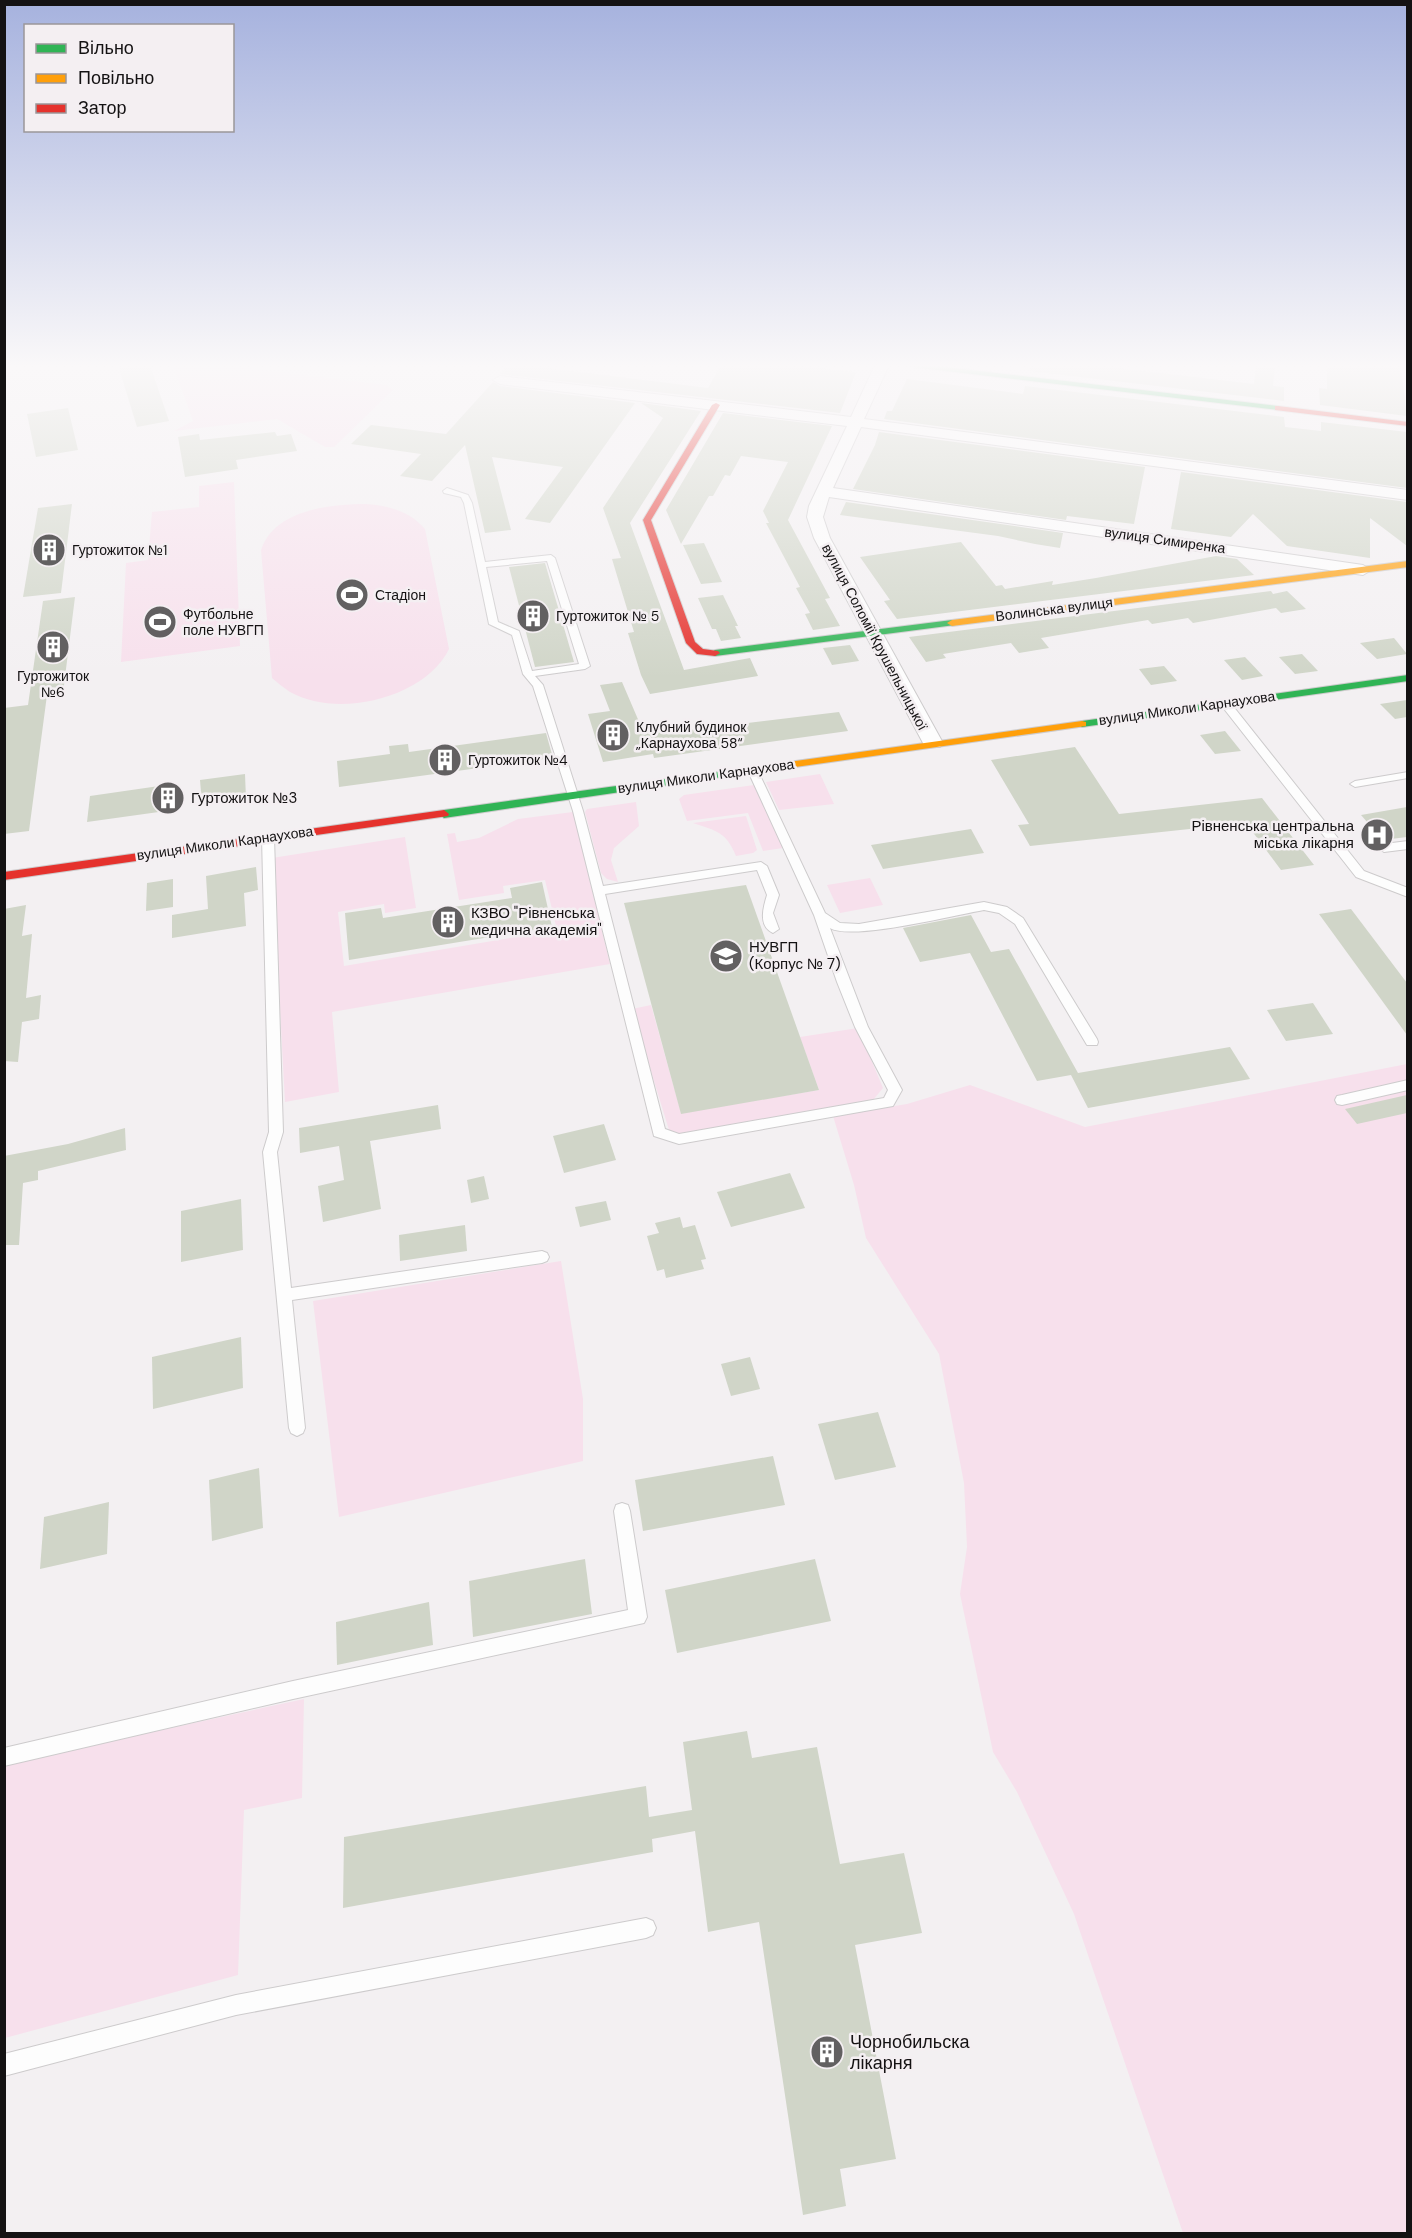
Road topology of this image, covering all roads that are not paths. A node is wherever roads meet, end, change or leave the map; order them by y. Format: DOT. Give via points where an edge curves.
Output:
graph roads {
  1 [pos="677,469"];
  2 [pos="833,469"];
  3 [pos="1213,469"];
  4 [pos="447,491"];
  5 [pos="823,491"];
  6 [pos="1407,495"];
  7 [pos="1250,552"];
  8 [pos="1407,564"];
  9 [pos="482,565"];
  10 [pos="1364,570"];
  11 [pos="1276,582"];
  12 [pos="873,632"];
  13 [pos="528,674"];
  14 [pos="1407,678"];
  15 [pos="1225,703"];
  16 [pos="933,743"];
  17 [pos="752,769"];
  18 [pos="1407,775"];
  19 [pos="1355,784"];
  20 [pos="572,795"];
  21 [pos="268,837"];
  22 [pos="1407,845"];
  23 [pos="1384,848"];
  24 [pos="4,876"];
  25 [pos="599,891"];
  26 [pos="1407,893"];
  27 [pos="820,915"];
  28 [pos="773,929"];
  29 [pos="1092,1042"];
  30 [pos="1407,1085"];
  31 [pos="1342,1100"];
  32 [pos="542,1257"];
  33 [pos="284,1295"];
  34 [pos="297,1428"];
  35 [pos="622,1511"];
  36 [pos="4,1757"];
  37 [pos="646,1928"];
  38 [pos="4,2065"];
  1 -- 12 [label="main road, Волинська вулиця" via="647,520 691,643 700,652"];
  2 -- 5 [label="street, вулиця Соломії Крушельницької"];
  3 -- 6 [label="street"];
  4 -- 9 [label="lane" via="464,495 468,503"];
  5 -- 7 [label="street, вулиця Симиренка"];
  5 -- 12 [label="street, вулиця Соломії Крушельницької" via="815,517 818,527"];
  7 -- 10 [label="street, вулиця Симиренка"];
  7 -- 11 [label="street"];
  8 -- 10 [label="main road, Волинська вулиця"];
  9 -- 13 [label="lane" via="494,624 516,633"];
  9 -- 13 [label="lane" via="551,558 585,666"];
  10 -- 11 [label="main road, Волинська вулиця"];
  11 -- 12 [label="main road, Волинська вулиця"];
  12 -- 16 [label="street, вулиця Соломії Крушельницької"];
  13 -- 20 [label="lane" via="538,685"];
  14 -- 15 [label="main road, вулиця Миколи Карнаухова"];
  15 -- 16 [label="main road, вулиця Миколи Карнаухова"];
  15 -- 26 [label="lane" via="1360,874"];
  16 -- 17 [label="main road, вулиця Миколи Карнаухова"];
  17 -- 20 [label="main road, вулиця Миколи Карнаухова"];
  17 -- 27 [label="lane"];
  18 -- 19 [label="lane"];
  20 -- 21 [label="main road, вулиця Миколи Карнаухова"];
  20 -- 25 [label="lane"];
  21 -- 24 [label="main road, вулиця Миколи Карнаухова"];
  21 -- 33 [label="lane" via="276,1132 270,1152"];
  22 -- 23 [label="lane"];
  25 -- 27 [label="lane" via="659,1132 680,1139 888,1102 895,1090 879,1065"];
  25 -- 28 [label="lane" via="761,866 773,895 767,913"];
  27 -- 29 [label="lane" via="837,927 859,928 984,906 1003,910 1019,921"];
  30 -- 31 [label="lane"];
  32 -- 33 [label="lane"];
  33 -- 34 [label="lane"];
  35 -- 36 [label="lane" via="638,1617 293,1690"];
  37 -- 38 [label="lane" via="236,2005"];
}
